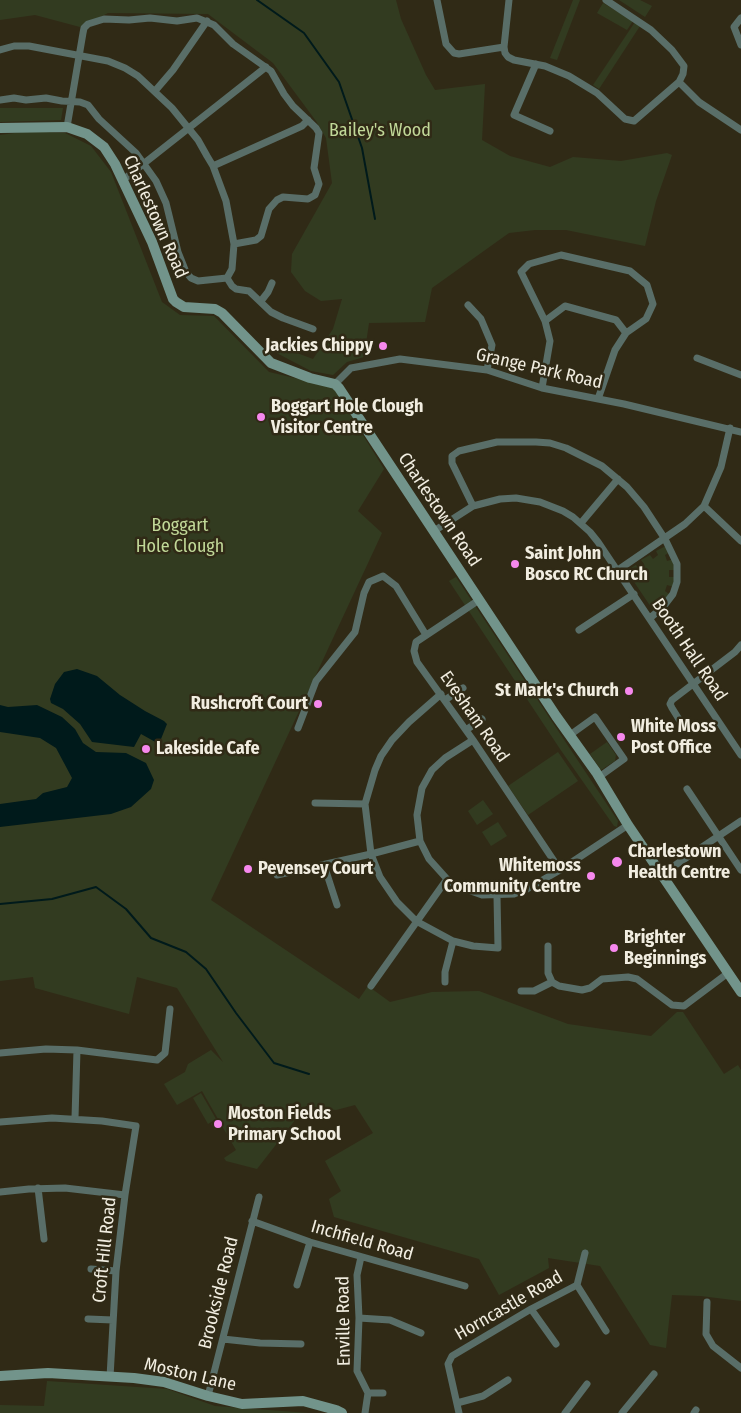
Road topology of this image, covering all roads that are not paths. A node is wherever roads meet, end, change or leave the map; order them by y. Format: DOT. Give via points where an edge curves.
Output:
graph roads {
  1 [pos="437,0"];
  2 [pos="509,0"];
  3 [pos="606,0"];
  4 [pos="741,18"];
  5 [pos="207,21"];
  6 [pos="741,45"];
  7 [pos="504,47"];
  8 [pos="0,50"];
  9 [pos="79,55"];
  10 [pos="536,64"];
  11 [pos="266,67"];
  12 [pos="679,82"];
  13 [pos="155,91"];
  14 [pos="0,100"];
  15 [pos="70,101"];
  16 [pos="308,120"];
  17 [pos="67,126"];
  18 [pos="0,128"];
  19 [pos="189,128"];
  20 [pos="741,130"];
  21 [pos="550,132"];
  22 [pos="144,163"];
  23 [pos="213,166"];
  24 [pos="123,180"];
  25 [pos="234,244"];
  26 [pos="227,278"];
  27 [pos="272,283"];
  28 [pos="261,301"];
  29 [pos="468,305"];
  30 [pos="544,321"];
  31 [pos="313,329"];
  32 [pos="626,333"];
  33 [pos="696,358"];
  34 [pos="487,370"];
  35 [pos="741,375"];
  36 [pos="335,384"];
  37 [pos="542,388"];
  38 [pos="598,399"];
  39 [pos="730,428"];
  40 [pos="741,432"];
  41 [pos="618,479"];
  42 [pos="473,506"];
  43 [pos="704,506"];
  44 [pos="581,523"];
  45 [pos="434,531"];
  46 [pos="739,537"];
  47 [pos="665,539"];
  48 [pos="618,570"];
  49 [pos="634,594"];
  50 [pos="479,600"];
  51 [pos="650,618"];
  52 [pos="579,630"];
  53 [pos="426,635"];
  54 [pos="741,645"];
  55 [pos="693,684"];
  56 [pos="463,688"];
  57 [pos="443,697"];
  58 [pos="482,719"];
  59 [pos="298,728"];
  60 [pos="686,729"];
  61 [pos="466,730"];
  62 [pos="570,735"];
  63 [pos="473,740"];
  64 [pos="741,755"];
  65 [pos="599,777"];
  66 [pos="687,790"];
  67 [pos="315,803"];
  68 [pos="365,804"];
  69 [pos="741,821"];
  70 [pos="628,825"];
  71 [pos="719,837"];
  72 [pos="420,841"];
  73 [pos="371,854"];
  74 [pos="324,865"];
  75 [pos="560,870"];
  76 [pos="741,870"];
  77 [pos="662,874"];
  78 [pos="277,875"];
  79 [pos="447,879"];
  80 [pos="497,896"];
  81 [pos="337,905"];
  82 [pos="416,921"];
  83 [pos="453,941"];
  84 [pos="548,946"];
  85 [pos="728,972"];
  86 [pos="445,982"];
  87 [pos="552,982"];
  88 [pos="371,986"];
  89 [pos="521,991"];
  90 [pos="741,992"];
  91 [pos="170,1008"];
  92 [pos="77,1050"];
  93 [pos="0,1053"];
  94 [pos="74,1118"];
  95 [pos="0,1122"];
  96 [pos="38,1188"];
  97 [pos="0,1192"];
  98 [pos="125,1195"];
  99 [pos="258,1197"];
  100 [pos="252,1221"];
  101 [pos="44,1239"];
  102 [pos="310,1242"];
  103 [pos="585,1253"];
  104 [pos="361,1257"];
  105 [pos="91,1269"];
  106 [pos="116,1271"];
  107 [pos="297,1285"];
  108 [pos="577,1285"];
  109 [pos="465,1286"];
  110 [pos="707,1302"];
  111 [pos="531,1309"];
  112 [pos="359,1318"];
  113 [pos="88,1319"];
  114 [pos="113,1320"];
  115 [pos="606,1331"];
  116 [pos="421,1333"];
  117 [pos="223,1339"];
  118 [pos="301,1344"];
  119 [pos="556,1344"];
  120 [pos="741,1368"];
  121 [pos="654,1374"];
  122 [pos="0,1376"];
  123 [pos="110,1377"];
  124 [pos="508,1380"];
  125 [pos="588,1384"];
  126 [pos="368,1393"];
  127 [pos="383,1393"];
  128 [pos="208,1396"];
  129 [pos="457,1403"];
  130 [pos="342,1413"];
  131 [pos="365,1413"];
  132 [pos="459,1413"];
  133 [pos="565,1413"];
  134 [pos="622,1413"];
  1 -- 7 [label="street" via="445,42 452,52 459,54"];
  2 -- 7 [label="street"];
  3 -- 12 [label="street" via="644,24 672,50 684,66"];
  4 -- 6 [label="street" via="734,27"];
  5 -- 9 [label="street" via="197,18 177,21 104,19 84,28"];
  5 -- 11 [label="street"];
  5 -- 13 [label="street"];
  7 -- 10 [label="street" via="511,59"];
  8 -- 9 [label="street" via="29,46"];
  9 -- 13 [label="street" via="125,68"];
  9 -- 15 [label="street"];
  10 -- 12 [label="street" via="578,80 631,121"];
  10 -- 21 [label="street" via="514,115"];
  11 -- 16 [label="street" via="293,106"];
  11 -- 19 [label="street"];
  12 -- 20 [label="street" via="699,102"];
  13 -- 19 [label="street"];
  14 -- 15 [label="street" via="46,98"];
  15 -- 17 [label="street"];
  15 -- 22 [label="street" via="88,105"];
  16 -- 23 [label="street" via="302,126"];
  16 -- 25 [label="street" via="319,133 314,168 319,184 315,195 308,199 283,196 269,209 261,236"];
  17 -- 18 [label="street, Charlestown Road"];
  17 -- 24 [label="street, Charlestown Road" via="87,134 104,147"];
  19 -- 22 [label="street"];
  19 -- 23 [label="street"];
  22 -- 24 [label="street"];
  22 -- 26 [label="street" via="162,191 186,272 198,281"];
  23 -- 25 [label="street" via="226,201"];
  24 -- 36 [label="street, Charlestown Road" via="176,302 184,307 215,309 271,363"];
  25 -- 26 [label="street" via="232,269"];
  26 -- 28 [label="street" via="236,289 249,291"];
  27 -- 28 [label="street"];
  28 -- 31 [label="street" via="271,312 301,321"];
  29 -- 34 [label="street" via="481,319 492,345"];
  30 -- 32 [label="street" via="565,306 616,320"];
  30 -- 32 [label="street" via="521,272 529,264 561,255 630,271 647,285 653,304 646,319"];
  30 -- 37 [label="street" via="550,342"];
  32 -- 38 [label="street" via="615,350"];
  33 -- 35 [label="street"];
  34 -- 36 [label="street, Grange Park Road" via="400,359 351,368"];
  34 -- 37 [label="street, Grange Park Road"];
  36 -- 45 [label="street, Charlestown Road"];
  37 -- 38 [label="street, Grange Park Road"];
  38 -- 39 [label="street, Grange Park Road"];
  39 -- 40 [label="street, Grange Park Road"];
  39 -- 43 [label="street" via="721,467"];
  41 -- 42 [label="street" via="584,456 550,443 486,443 452,456 452,463"];
  41 -- 44 [label="street"];
  41 -- 47 [label="street" via="644,507"];
  42 -- 44 [label="street, Booth Hall Road" via="500,499 527,499 558,509"];
  42 -- 45 [label="street, Booth Hall Road"];
  43 -- 46 [label="street"];
  43 -- 47 [label="street"];
  44 -- 48 [label="street, Booth Hall Road"];
  45 -- 50 [label="street, Charlestown Road"];
  47 -- 48 [label="street"];
  47 -- 51 [label="street" via="677,564 677,582 669,600"];
  48 -- 49 [label="street, Booth Hall Road"];
  49 -- 51 [label="street, Booth Hall Road"];
  49 -- 52 [label="street"];
  50 -- 53 [label="street, Evesham Road"];
  50 -- 62 [label="street, Charlestown Road"];
  51 -- 55 [label="street, Booth Hall Road"];
  53 -- 57 [label="street, Evesham Road" via="416,642 417,662"];
  53 -- 59 [label="street" via="396,586 383,576 369,582 355,632 316,681"];
  54 -- 55 [label="street"];
  55 -- 60 [label="street" via="670,704"];
  55 -- 64 [label="street, Booth Hall Road"];
  56 -- 57 [label="street"];
  57 -- 61 [label="street, Evesham Road"];
  57 -- 68 [label="street" via="409,722 392,740 381,756"];
  58 -- 61 [label="street"];
  61 -- 63 [label="street, Evesham Road"];
  62 -- 65 [label="street, Charlestown Road"];
  62 -- 65 [label="street" via="595,717 624,759"];
  63 -- 72 [label="street" via="432,770 422,788 417,815"];
  63 -- 75 [label="street, Evesham Road"];
  65 -- 70 [label="street, Charlestown Road"];
  66 -- 71 [label="street"];
  67 -- 68 [label="street"];
  68 -- 73 [label="street"];
  69 -- 71 [label="street"];
  70 -- 75 [label="street"];
  70 -- 77 [label="street, Charlestown Road"];
  71 -- 76 [label="street"];
  71 -- 77 [label="street"];
  72 -- 73 [label="street"];
  72 -- 79 [label="street" via="429,860"];
  73 -- 74 [label="street"];
  73 -- 82 [label="street" via="380,877 397,902"];
  74 -- 78 [label="street"];
  74 -- 81 [label="street"];
  75 -- 80 [label="street" via="527,889"];
  77 -- 85 [label="street, Charlestown Road"];
  79 -- 80 [label="street" via="470,892"];
  79 -- 82 [label="street"];
  80 -- 83 [label="street" via="498,948"];
  82 -- 83 [label="street"];
  82 -- 88 [label="street"];
  83 -- 86 [label="street" via="444,972"];
  84 -- 87 [label="street" via="548,973"];
  85 -- 87 [label="street" via="684,1006 672,1005 637,978 602,979 582,990"];
  85 -- 90 [label="street, Charlestown Road"];
  87 -- 89 [label="street" via="534,991"];
  91 -- 92 [label="street" via="165,1054 156,1060"];
  92 -- 93 [label="street"];
  92 -- 94 [label="street"];
  94 -- 95 [label="street"];
  94 -- 98 [label="street, Croft Hill Road" via="136,1126"];
  96 -- 97 [label="street"];
  96 -- 98 [label="street"];
  96 -- 101 [label="street"];
  98 -- 106 [label="street, Croft Hill Road"];
  99 -- 100 [label="street, Brookside Road"];
  100 -- 102 [label="street, Inchfield Road"];
  100 -- 117 [label="street, Brookside Road"];
  102 -- 104 [label="street, Inchfield Road"];
  102 -- 107 [label="street"];
  103 -- 108 [label="street, Horncastle Road"];
  104 -- 109 [label="street, Inchfield Road"];
  104 -- 112 [label="street, Enville Road" via="356,1275"];
  105 -- 106 [label="street"];
  106 -- 114 [label="street, Croft Hill Road"];
  108 -- 111 [label="street, Horncastle Road"];
  108 -- 115 [label="street"];
  110 -- 120 [label="street" via="706,1334 713,1346"];
  111 -- 119 [label="street"];
  111 -- 129 [label="street, Horncastle Road" via="452,1356 448,1364"];
  112 -- 116 [label="street" via="390,1320"];
  112 -- 126 [label="street, Enville Road" via="358,1371"];
  113 -- 114 [label="street"];
  114 -- 123 [label="street, Croft Hill Road"];
  117 -- 118 [label="street"];
  117 -- 128 [label="street, Brookside Road"];
  121 -- 134 [label="street"];
  122 -- 123 [label="street, Moston Lane" via="48,1373"];
  123 -- 128 [label="street, Moston Lane" via="164,1382"];
  124 -- 129 [label="street" via="483,1396"];
  125 -- 133 [label="street"];
  126 -- 127 [label="street"];
  126 -- 131 [label="street"];
  128 -- 130 [label="street, Moston Lane" via="242,1404 303,1401"];
  129 -- 132 [label="street, Horncastle Road"];
}
